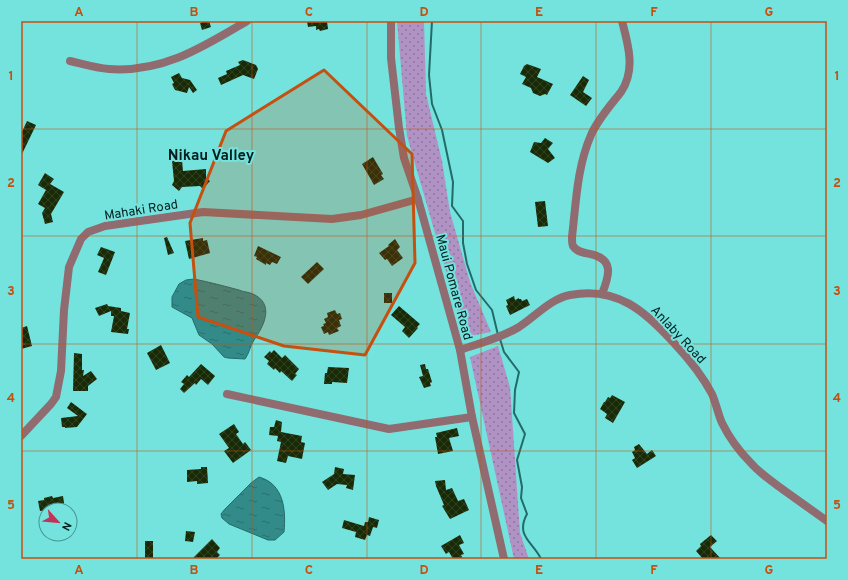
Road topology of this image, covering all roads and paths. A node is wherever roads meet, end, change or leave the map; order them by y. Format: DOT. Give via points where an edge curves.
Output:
graph roads {
  1 [pos="247,21"];
  2 [pos="391,21"];
  3 [pos="622,21"];
  4 [pos="70,61"];
  5 [pos="418,199"];
  6 [pos="602,294"];
  7 [pos="460,350"];
  8 [pos="227,394"];
  9 [pos="472,417"];
  10 [pos="21,436"];
  11 [pos="827,521"];
  12 [pos="504,559"];
  1 -- 4 [label="street" via="181,58 151,66 108,69"];
  2 -- 5 [label="street, Maui Pomare Road" via="391,58 399,128 404,158"];
  3 -- 6 [label="street" via="630,52 630,69 622,90 591,134 579,174 572,237 573,246 581,252 600,257 606,263 609,275"];
  5 -- 7 [label="street, Maui Pomare Road"];
  5 -- 10 [label="street, Mahaki Road" via="361,215 332,219 203,212 105,226 88,232 81,238 69,267 61,371 56,397"];
  6 -- 7 [label="street, Anlaby Road" via="568,295 552,302 519,327"];
  6 -- 11 [label="street, Anlaby Road" via="634,306 660,328 693,364 712,394 722,423 750,463"];
  7 -- 9 [label="street, Maui Pomare Road"];
  8 -- 9 [label="street" via="389,429"];
  9 -- 12 [label="street, Maui Pomare Road"];
}
